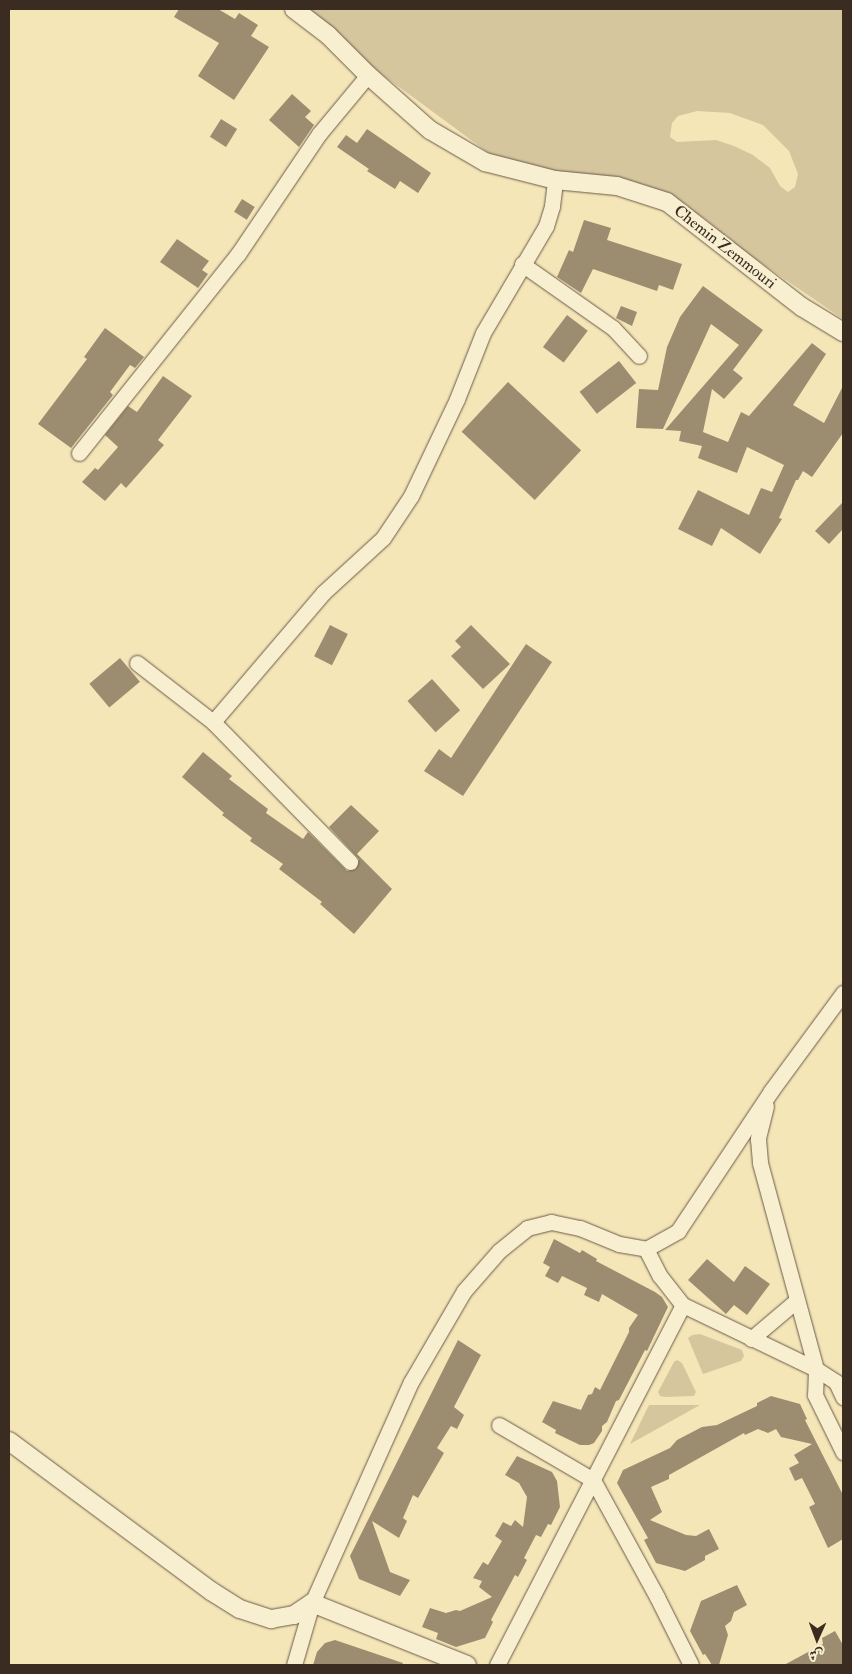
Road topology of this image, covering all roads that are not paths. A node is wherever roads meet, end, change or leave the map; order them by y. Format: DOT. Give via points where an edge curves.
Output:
graph roads {
  1 [pos="294,9"];
  2 [pos="368,75"];
  3 [pos="555,180"];
  4 [pos="522,264"];
  5 [pos="843,332"];
  6 [pos="639,356"];
  7 [pos="79,452"];
  8 [pos="137,663"];
  9 [pos="213,722"];
  10 [pos="350,862"];
  11 [pos="843,993"];
  12 [pos="771,1091"];
  13 [pos="646,1249"];
  14 [pos="797,1300"];
  15 [pos="683,1305"];
  16 [pos="751,1339"];
  17 [pos="816,1369"];
  18 [pos="843,1397"];
  19 [pos="499,1425"];
  20 [pos="9,1441"];
  21 [pos="843,1452"];
  22 [pos="593,1480"];
  23 [pos="312,1603"];
  24 [pos="294,1665"];
  25 [pos="467,1665"];
  26 [pos="497,1665"];
  27 [pos="691,1665"];
  1 -- 2 [label="street, Chemin Zemmouri" via="328,34"];
  2 -- 3 [label="street, Chemin Zemmouri" via="430,130 485,162"];
  2 -- 7 [label="street" via="319,134 238,254"];
  3 -- 4 [label="street" via="546,226"];
  3 -- 5 [label="street, Chemin Zemmouri" via="616,186 667,202 802,307"];
  4 -- 6 [label="street" via="613,328"];
  4 -- 9 [label="street" via="483,333 457,399 411,496 383,538 323,593"];
  8 -- 9 [label="street"];
  9 -- 10 [label="street"];
  11 -- 12 [label="street"];
  12 -- 13 [label="street" via="678,1231"];
  12 -- 14 [label="street" via="758,1139 760,1163"];
  13 -- 15 [label="street" via="660,1276"];
  13 -- 23 [label="street" via="618,1244 580,1228 551,1222 527,1228 499,1252 464,1291 411,1382"];
  14 -- 16 [label="street"];
  14 -- 17 [label="street"];
  15 -- 16 [label="street"];
  15 -- 22 [label="street"];
  16 -- 17 [label="street"];
  17 -- 18 [label="street" via="836,1382"];
  17 -- 21 [label="street" via="815,1395"];
  19 -- 22 [label="street"];
  20 -- 23 [label="street" via="210,1591 240,1609 271,1619 294,1615"];
  22 -- 26 [label="street"];
  22 -- 27 [label="street"];
  23 -- 24 [label="street"];
  23 -- 25 [label="street"];
}
